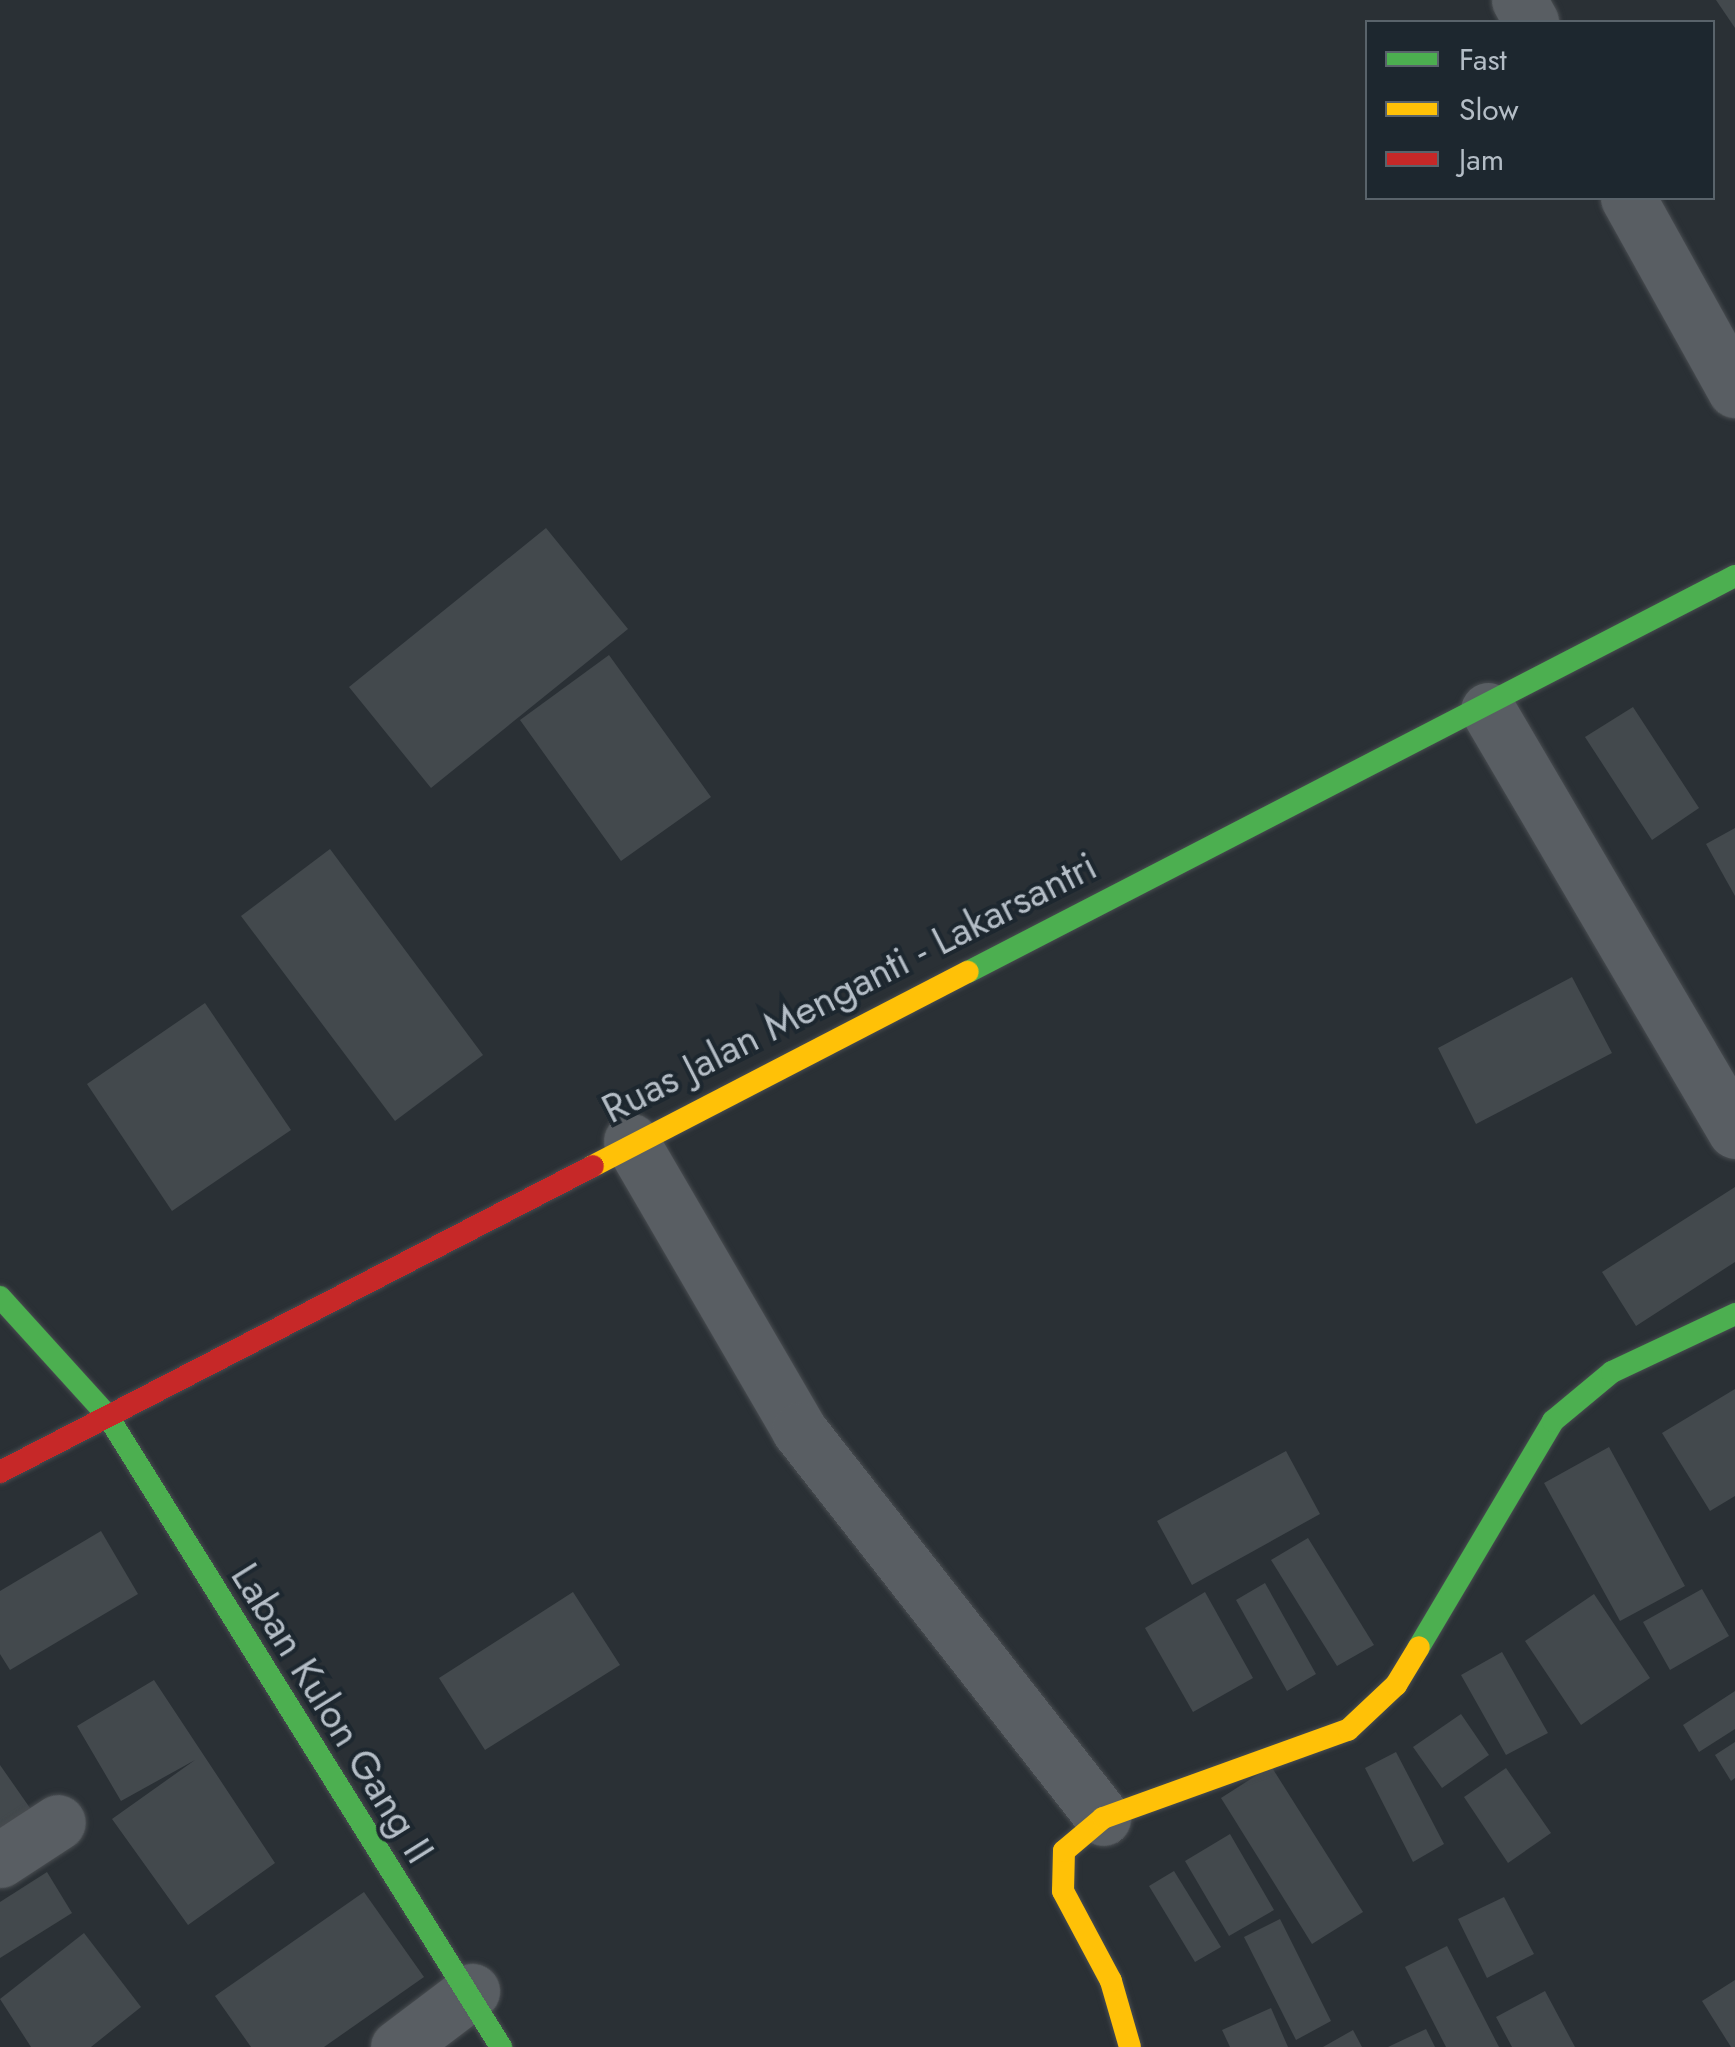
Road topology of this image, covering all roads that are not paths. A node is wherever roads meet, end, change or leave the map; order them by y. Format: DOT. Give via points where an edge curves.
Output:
graph roads {
  1 [pos="1629,200"];
  2 [pos="1735,390"];
  3 [pos="1735,576"];
  4 [pos="1488,710"];
  5 [pos="1735,1131"];
  6 [pos="631,1141"];
  7 [pos="0,1297"];
  8 [pos="1735,1314"];
  9 [pos="107,1415"];
  10 [pos="0,1472"];
  11 [pos="1103,1818"];
  12 [pos="58,1822"];
  13 [pos="0,1860"];
  14 [pos="472,1990"];
  15 [pos="1124,2045"];
  16 [pos="398,2047"];
  17 [pos="501,2047"];
  1 -- 2 [label="street"];
  3 -- 4 [label="street, Ruas Jalan Menganti - Lakarsantri"];
  4 -- 5 [label="street"];
  4 -- 6 [label="street, Ruas Jalan Menganti - Lakarsantri"];
  6 -- 9 [label="street, Ruas Jalan Menganti - Lakarsantri"];
  6 -- 11 [label="street" via="800,1430"];
  7 -- 9 [label="street, Laban Kulon Gang II"];
  8 -- 11 [label="street" via="1612,1372 1553,1421 1396,1684 1348,1730"];
  9 -- 10 [label="street, Ruas Jalan Menganti - Lakarsantri"];
  9 -- 14 [label="street, Laban Kulon Gang II" via="371,1851"];
  11 -- 15 [label="street" via="1064,1851 1060,1871 1111,1981"];
  12 -- 13 [label="street"];
  14 -- 16 [label="street"];
  14 -- 17 [label="street, Laban Kulon Gang II"];
}
